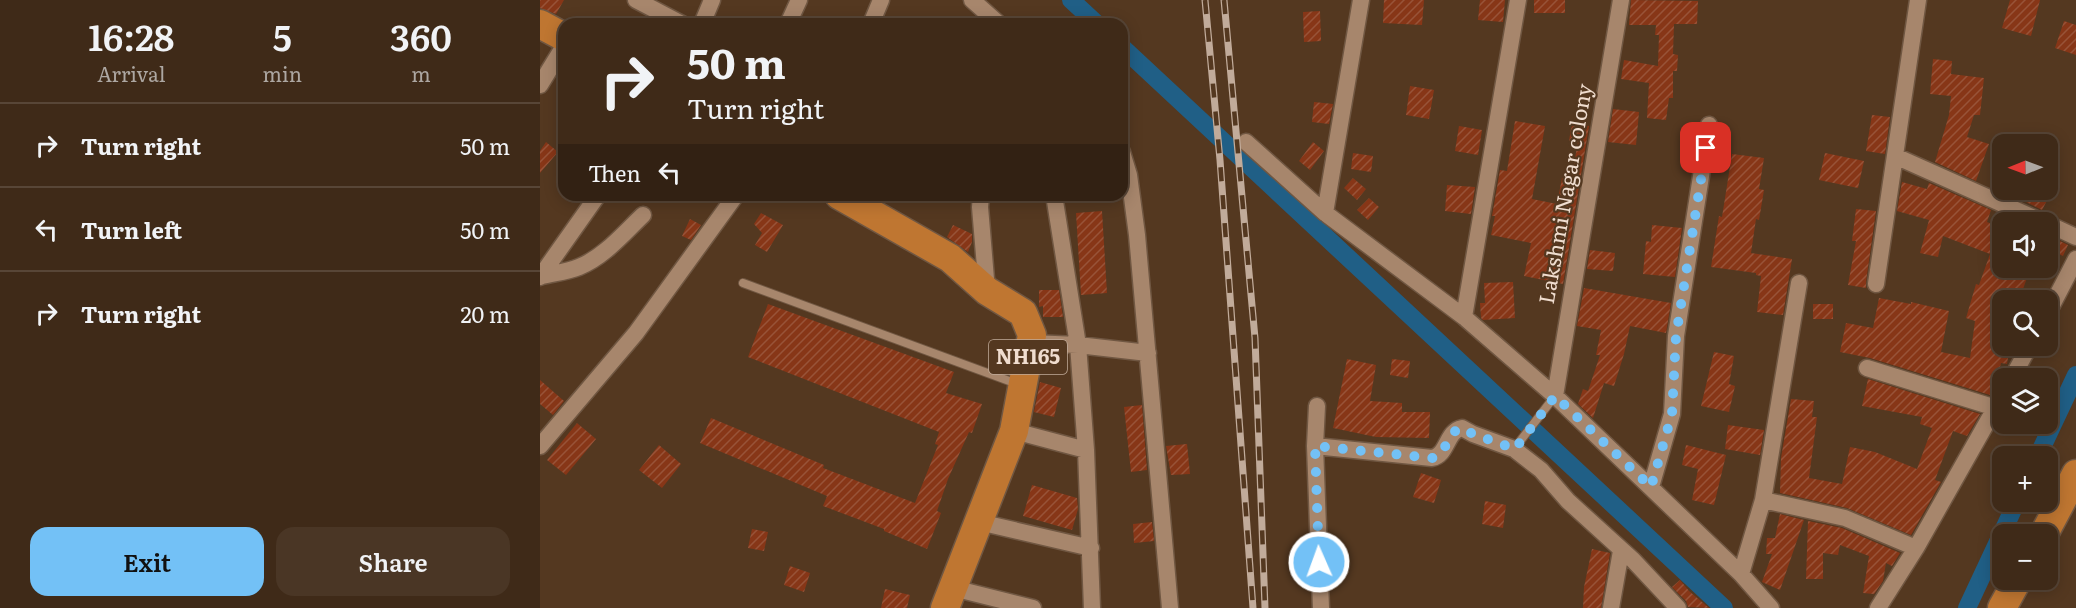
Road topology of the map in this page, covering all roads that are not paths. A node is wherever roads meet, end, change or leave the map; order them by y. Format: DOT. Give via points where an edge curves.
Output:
graph roads {
  1 [pos="712,0"];
  2 [pos="799,0"];
  3 [pos="881,0"];
  4 [pos="972,0"];
  5 [pos="1361,0"];
  6 [pos="1518,0"];
  7 [pos="1622,0"];
  8 [pos="1918,0"];
  9 [pos="644,2"];
  10 [pos="672,18"];
  11 [pos="704,18"];
  12 [pos="792,18"];
  13 [pos="874,18"];
  14 [pos="992,18"];
  15 [pos="540,24"];
  16 [pos="558,34"];
  17 [pos="558,56"];
  18 [pos="540,86"];
  19 [pos="1710,125"];
  20 [pos="1246,142"];
  21 [pos="1895,156"];
  22 [pos="1128,172"];
  23 [pos="594,201"];
  24 [pos="732,201"];
  25 [pos="850,201"];
  26 [pos="980,201"];
  27 [pos="1055,201"];
  28 [pos="2021,212"];
  29 [pos="1325,213"];
  30 [pos="643,215"];
  31 [pos="2058,229"];
  32 [pos="2076,237"];
  33 [pos="2076,259"];
  34 [pos="541,276"];
  35 [pos="743,283"];
  36 [pos="1799,283"];
  37 [pos="1876,284"];
  38 [pos="987,291"];
  39 [pos="2058,293"];
  40 [pos="1464,317"];
  41 [pos="1031,343"];
  42 [pos="1078,345"];
  43 [pos="1148,353"];
  44 [pos="1867,369"];
  45 [pos="1023,386"];
  46 [pos="1555,396"];
  47 [pos="1992,400"];
  48 [pos="1317,406"];
  49 [pos="1992,416"];
  50 [pos="1014,431"];
  51 [pos="540,446"];
  52 [pos="1315,446"];
  53 [pos="1515,449"];
  54 [pos="1086,450"];
  55 [pos="2076,474"];
  56 [pos="1651,487"];
  57 [pos="1763,500"];
  58 [pos="979,522"];
  59 [pos="2049,524"];
  60 [pos="1091,548"];
  61 [pos="1916,548"];
  62 [pos="1621,551"];
  63 [pos="1741,574"];
  64 [pos="2012,590"];
  65 [pos="949,598"];
  66 [pos="1033,608"];
  67 [pos="1092,608"];
  68 [pos="1170,608"];
  69 [pos="1321,608"];
  70 [pos="1611,608"];
  71 [pos="1678,608"];
  72 [pos="1770,608"];
  73 [pos="1878,608"];
  74 [pos="2002,608"];
  1 -- 11 [label="street"];
  2 -- 12 [label="street"];
  3 -- 13 [label="street"];
  4 -- 14 [label="street"];
  5 -- 29 [label="street"];
  6 -- 40 [label="street"];
  7 -- 46 [label="street, Lakshmi Nagar colony"];
  8 -- 21 [label="street"];
  9 -- 10 [label="street"];
  15 -- 16 [label="highway"];
  17 -- 18 [label="street"];
  19 -- 56 [label="street" via="1676,336 1672,414"];
  20 -- 29 [label="street"];
  21 -- 28 [label="street"];
  21 -- 37 [label="street"];
  22 -- 43 [label="street"];
  23 -- 34 [label="street"];
  24 -- 51 [label="street" via="636,333"];
  25 -- 38 [label="highway, NH165" via="950,258"];
  26 -- 38 [label="street"];
  27 -- 42 [label="street"];
  29 -- 40 [label="street"];
  30 -- 34 [label="street" via="591,261"];
  31 -- 32 [label="street"];
  33 -- 39 [label="street"];
  35 -- 45 [label="lane"];
  36 -- 57 [label="street"];
  38 -- 41 [label="highway, NH165" via="1023,313 1032,335"];
  40 -- 46 [label="street"];
  41 -- 42 [label="street"];
  41 -- 45 [label="highway, NH165"];
  42 -- 43 [label="street"];
  42 -- 54 [label="street"];
  43 -- 68 [label="street"];
  44 -- 47 [label="street"];
  45 -- 50 [label="highway, NH165"];
  46 -- 53 [label="lane"];
  46 -- 56 [label="street"];
  48 -- 52 [label="street"];
  49 -- 61 [label="street"];
  50 -- 54 [label="street"];
  50 -- 58 [label="highway, NH165"];
  52 -- 53 [label="street" via="1432,458 1440,455 1452,435 1462,428"];
  52 -- 69 [label="street"];
  53 -- 62 [label="street" via="1542,470 1568,501"];
  54 -- 60 [label="street"];
  55 -- 59 [label="highway"];
  56 -- 63 [label="street"];
  57 -- 61 [label="street" via="1845,518"];
  57 -- 63 [label="street"];
  58 -- 60 [label="street"];
  58 -- 65 [label="highway, NH165"];
  60 -- 67 [label="street"];
  61 -- 73 [label="street"];
  62 -- 70 [label="street"];
  62 -- 71 [label="street"];
  63 -- 72 [label="street"];
  64 -- 74 [label="highway"];
  65 -- 66 [label="street"];
}
